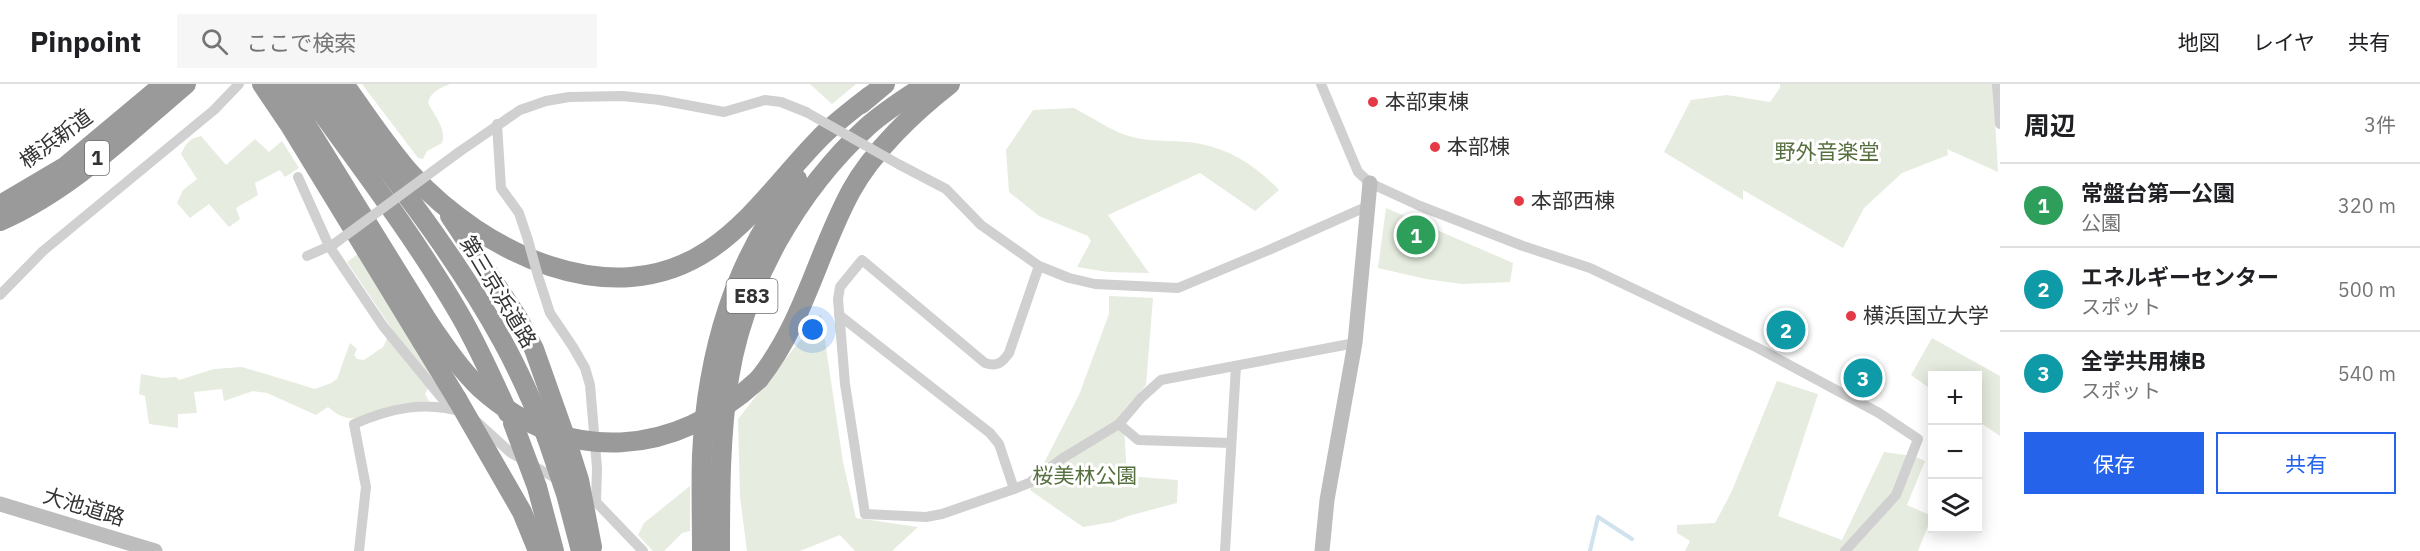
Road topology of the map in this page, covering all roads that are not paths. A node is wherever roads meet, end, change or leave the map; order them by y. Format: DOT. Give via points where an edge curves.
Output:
graph roads {
  1 [pos="164,84"];
  2 [pos="186,84"];
  3 [pos="239,84"];
  4 [pos="262,84"];
  5 [pos="280,84"];
  6 [pos="301,84"];
  7 [pos="927,84"];
  8 [pos="950,84"];
  9 [pos="1321,84"];
  10 [pos="1997,84"];
  11 [pos="877,90"];
  12 [pos="332,91"];
  13 [pos="297,124"];
  14 [pos="497,124"];
  15 [pos="2000,124"];
  16 [pos="298,177"];
  17 [pos="1370,183"];
  18 [pos="0,206"];
  19 [pos="1368,206"];
  20 [pos="450,216"];
  21 [pos="0,221"];
  22 [pos="332,245"];
  23 [pos="307,256"];
  24 [pos="1039,266"];
  25 [pos="0,295"];
  26 [pos="839,315"];
  27 [pos="1355,343"];
  28 [pos="1236,366"];
  29 [pos="454,404"];
  30 [pos="1119,424"];
  31 [pos="1231,444"];
  32 [pos="1014,489"];
  33 [pos="596,502"];
  34 [pos="0,504"];
  35 [pos="155,551"];
  36 [pos="359,551"];
  37 [pos="538,551"];
  38 [pos="554,551"];
  39 [pos="581,551"];
  40 [pos="593,551"];
  41 [pos="643,551"];
  42 [pos="702,551"];
  43 [pos="720,551"];
  44 [pos="1225,551"];
  45 [pos="1322,551"];
  46 [pos="1845,551"];
  1 -- 18 [label="highway, 横浜新道 / 1" via="66,166"];
  2 -- 21 [label="highway, 横浜新道 / 1" via="73,178"];
  3 -- 25 [label="street" via="214,110 43,251"];
  4 -- 13 [label="highway"];
  5 -- 13 [label="highway"];
  6 -- 12 [label="highway, 第三京浜道路"];
  7 -- 43 [label="highway, E83" via="869,126 834,161 775,247 753,293 729,377 722,440"];
  8 -- 13 [label="highway, bridge" via="872,160 852,189 793,327 759,379 717,413 676,432 626,442 580,439 534,425 478,386 429,323"];
  9 -- 17 [label="street" via="1359,172"];
  10 -- 15 [label="street"];
  11 -- 12 [label="highway" via="819,139 764,201 709,250 660,271 604,278 574,273 518,253 461,218 429,192"];
  11 -- 42 [label="highway, E83" via="827,139 794,182 732,293 715,350 704,429"];
  12 -- 38 [label="highway, 第三京浜道路, bridge" via="482,355 537,487"];
  12 -- 39 [label="highway, 第三京浜道路, bridge" via="467,283 508,351 547,438"];
  13 -- 29 [label="highway"];
  14 -- 22 [label="street, bridge"];
  14 -- 24 [label="street, bridge" via="546,100 580,97 623,96 724,112 765,100 781,102 946,189 981,225"];
  14 -- 33 [label="street, bridge" via="501,188 519,213 550,313 573,347 590,385"];
  16 -- 22 [label="street"];
  17 -- 19 [label="street"];
  17 -- 46 [label="street" via="1523,246 1590,268 1756,347 1879,413 1918,439 1896,495"];
  19 -- 24 [label="street" via="1178,288 1095,284"];
  19 -- 27 [label="street"];
  20 -- 40 [label="highway, bridge" via="534,349 579,480"];
  22 -- 23 [label="street"];
  22 -- 29 [label="street" via="383,326"];
  24 -- 26 [label="street" via="1009,354 994,366 985,363 862,260 840,287"];
  26 -- 32 [label="street" via="990,433 999,444"];
  26 -- 32 [label="street" via="865,514 926,517"];
  27 -- 28 [label="street"];
  27 -- 45 [label="street"];
  28 -- 30 [label="street" via="1161,380"];
  28 -- 31 [label="street"];
  29 -- 33 [label="street" via="511,453"];
  29 -- 36 [label="street" via="400,408 354,424 366,487"];
  29 -- 37 [label="highway, bridge" via="522,512"];
  30 -- 31 [label="street" via="1138,440"];
  30 -- 32 [label="street"];
  31 -- 44 [label="street"];
  33 -- 41 [label="street"];
  34 -- 35 [label="street, 大池道路"];
}
